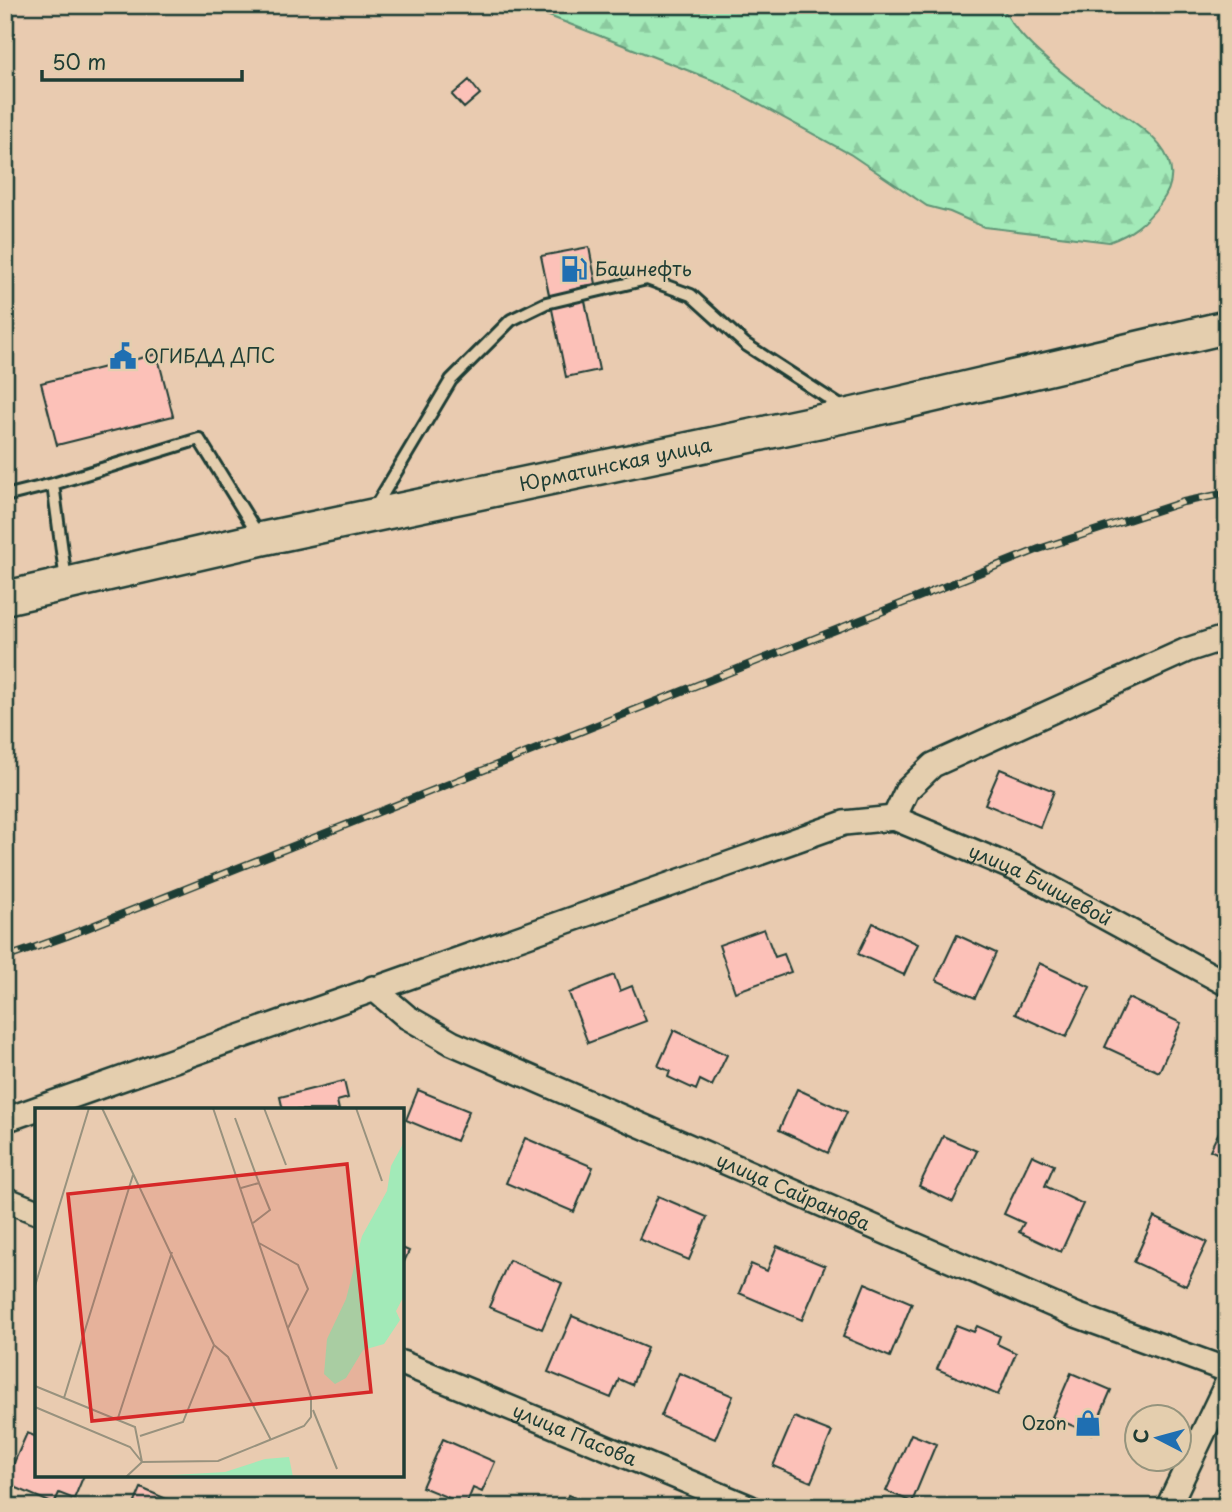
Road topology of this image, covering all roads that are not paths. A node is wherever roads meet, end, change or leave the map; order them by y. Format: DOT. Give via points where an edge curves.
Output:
graph roads {
  1 [pos="1226,327"];
  2 [pos="854,414"];
  3 [pos="52,484"];
  4 [pos="5,496"];
  5 [pos="371,515"];
  6 [pos="261,539"];
  7 [pos="66,584"];
  8 [pos="5,598"];
  9 [pos="1227,637"];
  10 [pos="894,818"];
  11 [pos="1227,984"];
  12 [pos="373,988"];
  13 [pos="38,1108"];
  14 [pos="35,1109"];
  15 [pos="5,1120"];
  16 [pos="5,1199"];
  17 [pos="35,1211"];
  18 [pos="404,1364"];
  19 [pos="1227,1370"];
  20 [pos="1227,1383"];
  21 [pos="749,1507"];
  22 [pos="1168,1507"];
  1 -- 2 [label="main road, Юрматинская улица"];
  2 -- 5 [label="main road, Юрматинская улица"];
  2 -- 5 [label="lane" via="745,344 691,295 647,279 545,303 511,320 452,380"];
  3 -- 4 [label="lane"];
  3 -- 6 [label="lane" via="199,439"];
  3 -- 7 [label="lane"];
  5 -- 6 [label="main road, Юрматинская улица"];
  6 -- 7 [label="main road, Юрматинская улица"];
  7 -- 8 [label="main road, Юрматинская улица"];
  9 -- 10 [label="street" via="1187,650 933,765 907,790"];
  10 -- 11 [label="street, улица Биишевой" via="1018,870"];
  10 -- 12 [label="street, улица Биишевой" via="844,823"];
  12 -- 13 [label="street, улица Биишевой"];
  12 -- 19 [label="street, улица Сайранова" via="407,1017 452,1043 1076,1315"];
  14 -- 15 [label="street, улица Биишевой"];
  16 -- 17 [label="street"];
  18 -- 21 [label="street, улица Пасова"];
  20 -- 22 [label="street"];
}
